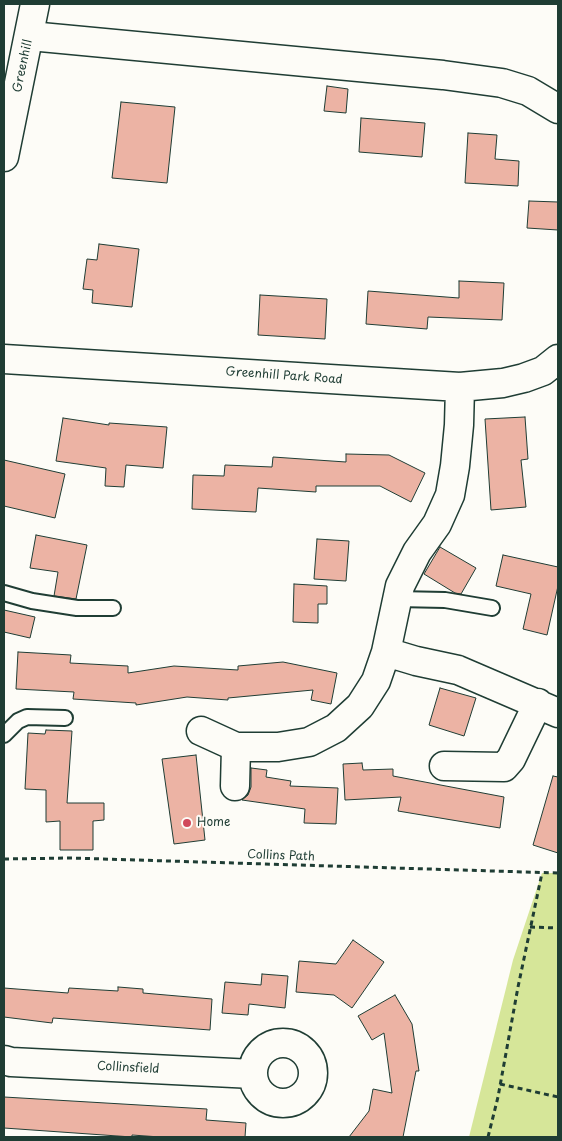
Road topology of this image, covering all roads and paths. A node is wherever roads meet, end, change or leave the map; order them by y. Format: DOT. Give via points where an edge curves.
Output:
graph roads {
  1 [pos="36,4"];
  2 [pos="30,36"];
  3 [pos="558,109"];
  4 [pos="4,157"];
  5 [pos="4,359"];
  6 [pos="558,359"];
  7 [pos="460,387"];
  8 [pos="4,593"];
  9 [pos="397,599"];
  10 [pos="113,608"];
  11 [pos="492,608"];
  12 [pos="386,652"];
  13 [pos="548,708"];
  14 [pos="65,718"];
  15 [pos="202,731"];
  16 [pos="4,735"];
  17 [pos="236,747"];
  18 [pos="444,766"];
  19 [pos="235,786"];
  20 [pos="4,859"];
  21 [pos="542,873"];
  22 [pos="558,873"];
  23 [pos="530,926"];
  24 [pos="558,928"];
  25 [pos="4,1060"];
  26 [pos="253,1074"];
  27 [pos="500,1084"];
  28 [pos="558,1097"];
  29 [pos="488,1137"];
  1 -- 2 [label="street, Greenhill"];
  2 -- 3 [label="street" via="443,75 528,91"];
  2 -- 4 [label="street, Greenhill"];
  5 -- 7 [label="street, Greenhill Park Road"];
  6 -- 7 [label="street, Greenhill Park Road" via="543,372 503,384"];
  7 -- 9 [label="street" via="459,425 450,495 437,524 417,552"];
  8 -- 10 [label="lane" via="77,608"];
  9 -- 11 [label="lane" via="445,600"];
  9 -- 12 [label="street"];
  12 -- 13 [label="street" via="458,670"];
  12 -- 17 [label="street" via="376,681 360,706 336,728 309,742 278,747"];
  13 -- 18 [label="street" via="504,768"];
  14 -- 16 [label="lane" via="27,717"];
  15 -- 17 [label="street"];
  17 -- 19 [label="street"];
  20 -- 21 [label="path, Collins Path" via="71,858"];
  21 -- 22 [label="path, Collins Path"];
  21 -- 23 [label="path"];
  23 -- 24 [label="path"];
  23 -- 27 [label="path"];
  25 -- 26 [label="street, Collinsfield"];
  27 -- 28 [label="path"];
  27 -- 29 [label="path"];
}
